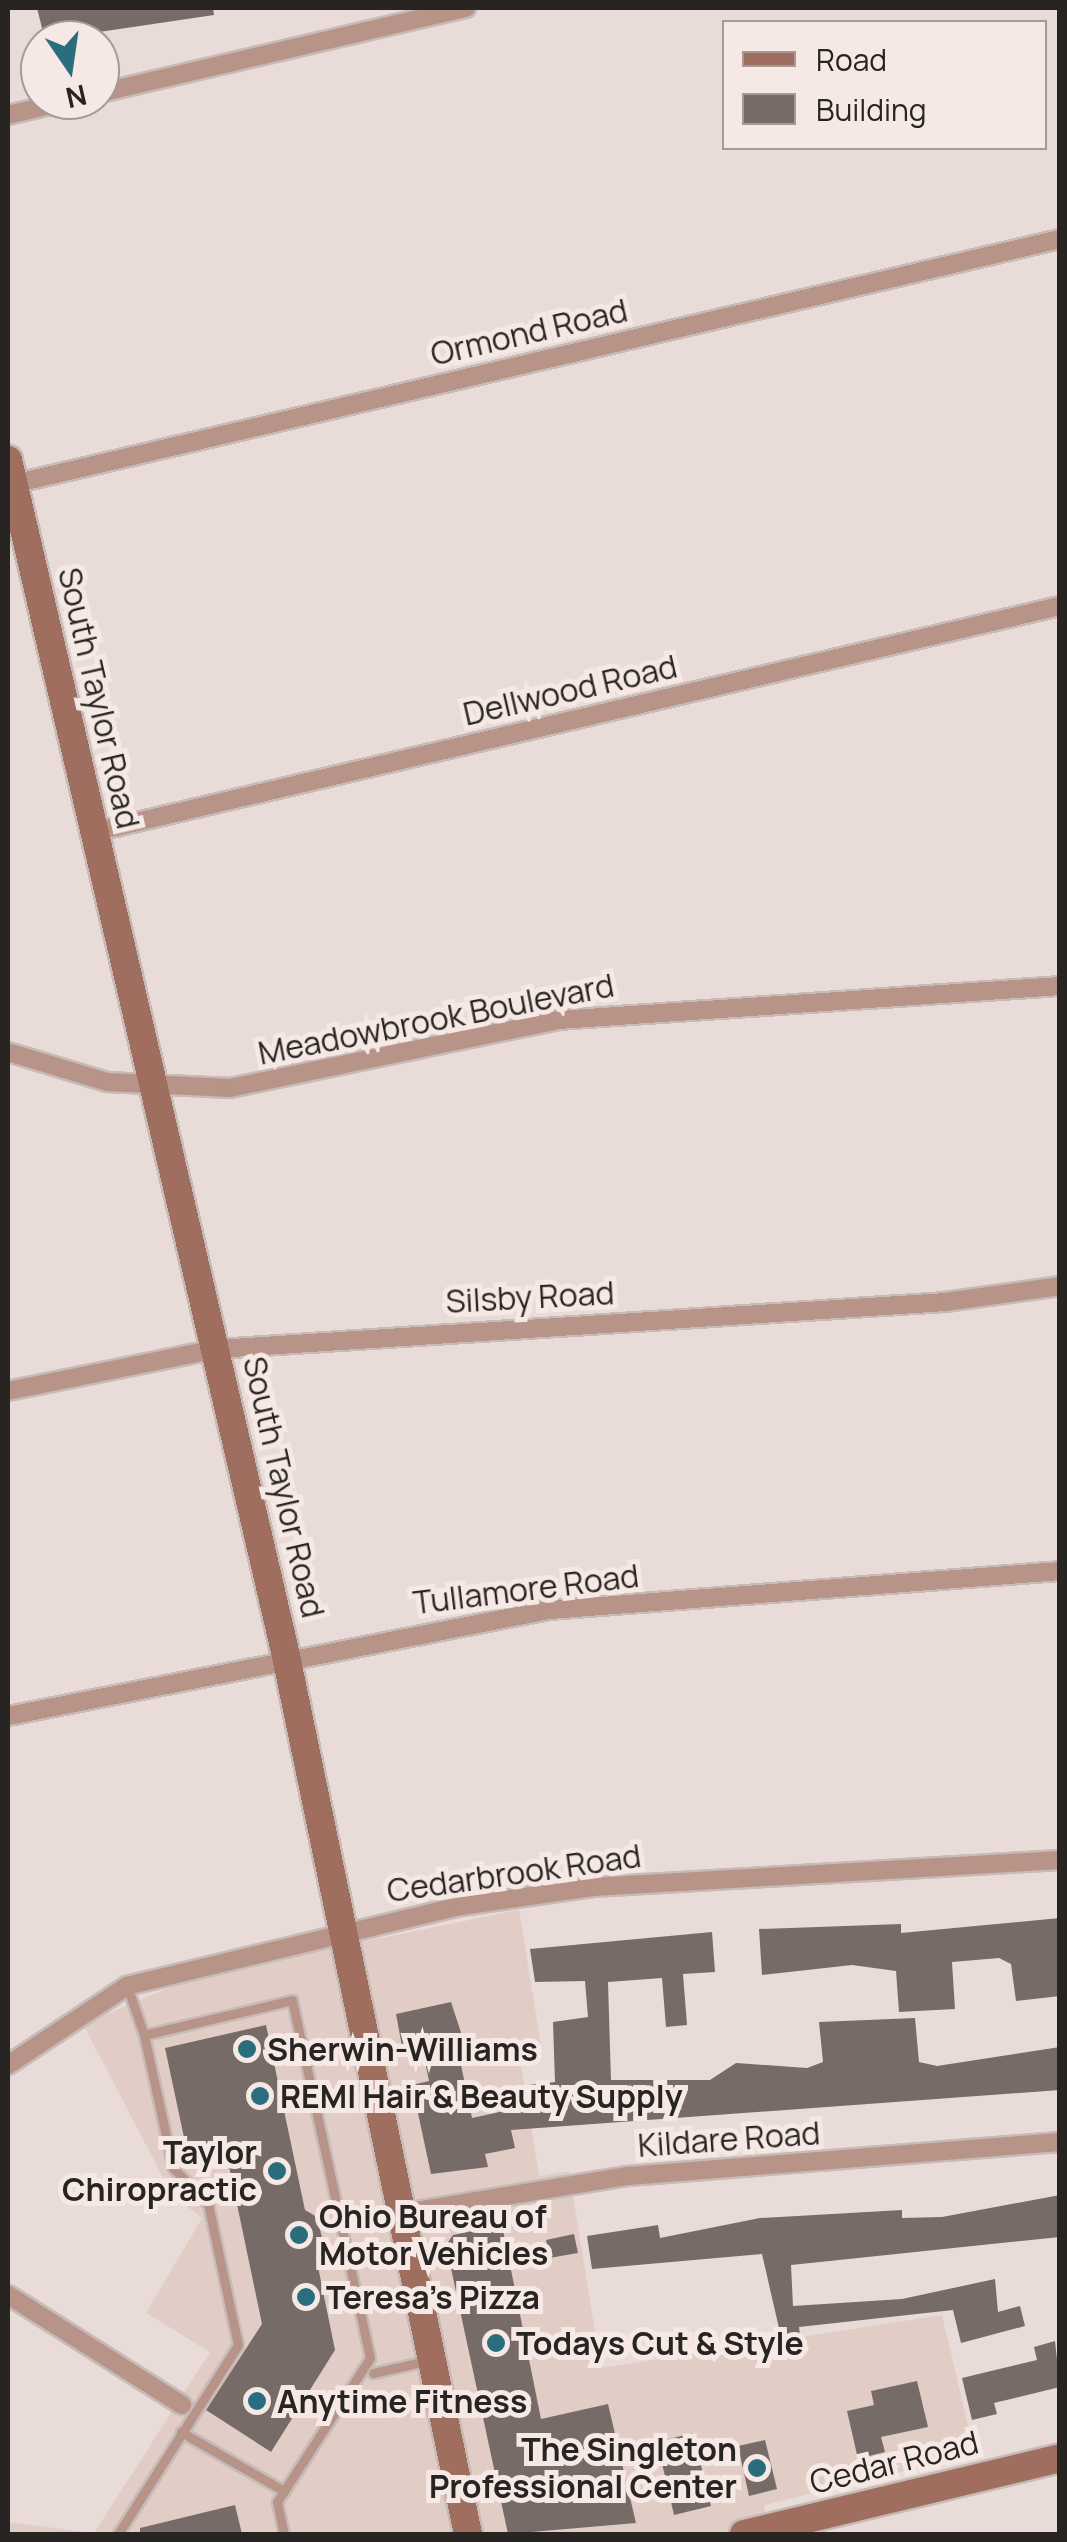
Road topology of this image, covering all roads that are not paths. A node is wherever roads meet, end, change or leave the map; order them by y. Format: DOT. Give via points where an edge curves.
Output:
graph roads {
  1 [pos="466,8"];
  2 [pos="120,89"];
  3 [pos="1060,239"];
  4 [pos="10,472"];
  5 [pos="1060,606"];
  6 [pos="94,832"];
  7 [pos="1060,986"];
  8 [pos="8,1052"];
  9 [pos="154,1089"];
  10 [pos="1060,1286"];
  11 [pos="217,1349"];
  12 [pos="8,1391"];
  13 [pos="1060,1571"];
  14 [pos="286,1656"];
  15 [pos="8,1716"];
  16 [pos="1060,1860"];
  17 [pos="344,1929"];
  18 [pos="127,1986"];
  19 [pos="144,2035"];
  20 [pos="8,2065"];
  21 [pos="1060,2142"];
  22 [pos="404,2214"];
  23 [pos="8,2295"];
  24 [pos="434,2360"];
  25 [pos="373,2372"];
  26 [pos="182,2404"];
  27 [pos="182,2432"];
  28 [pos="1060,2458"];
  29 [pos="284,2491"];
  30 [pos="782,2530"];
  31 [pos="118,2534"];
  32 [pos="284,2534"];
  33 [pos="468,2534"];
  34 [pos="744,2534"];
  1 -- 2 [label="street"];
  3 -- 4 [label="street, Ormond Road"];
  4 -- 6 [label="main road, South Taylor Road"];
  5 -- 6 [label="street, Dellwood Road"];
  6 -- 9 [label="main road, South Taylor Road"];
  7 -- 9 [label="street, Meadowbrook Boulevard" via="592,1016 275,1082"];
  8 -- 9 [label="street, Meadowbrook Boulevard"];
  9 -- 11 [label="main road, South Taylor Road"];
  10 -- 11 [label="street, Silsby Road" via="945,1302"];
  11 -- 12 [label="street, Silsby Road"];
  11 -- 14 [label="main road, South Taylor Road"];
  13 -- 14 [label="street, Tullamore Road" via="549,1610"];
  14 -- 15 [label="street, Tullamore Road"];
  14 -- 17 [label="main road, South Taylor Road"];
  16 -- 17 [label="street, Cedarbrook Road" via="593,1887"];
  17 -- 18 [label="street, Cedarbrook Road"];
  17 -- 22 [label="main road, South Taylor Road"];
  18 -- 19 [label="lane"];
  18 -- 20 [label="street, Cedarbrook Road"];
  19 -- 27 [label="lane" via="173,2168 208,2204 238,2345"];
  19 -- 29 [label="lane" via="292,2000 370,2358"];
  21 -- 22 [label="street, Kildare Road" via="628,2176"];
  22 -- 24 [label="main road, South Taylor Road"];
  23 -- 26 [label="street"];
  24 -- 25 [label="lane"];
  24 -- 33 [label="main road, South Taylor Road"];
  27 -- 29 [label="lane"];
  27 -- 31 [label="lane"];
  28 -- 30 [label="main road, Cedar Road"];
  29 -- 32 [label="lane"];
  30 -- 34 [label="main road, Cedar Road"];
}
